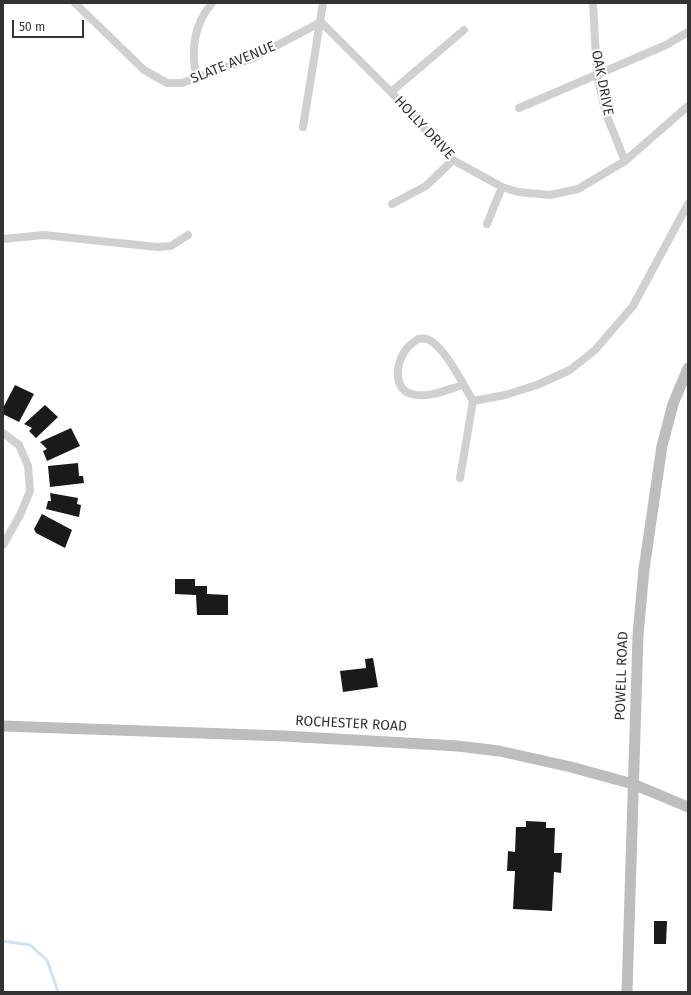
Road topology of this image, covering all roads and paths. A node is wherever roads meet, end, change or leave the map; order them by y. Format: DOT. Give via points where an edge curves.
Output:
graph roads {
  1 [pos="75,3"];
  2 [pos="323,3"];
  3 [pos="593,3"];
  4 [pos="210,4"];
  5 [pos="321,22"];
  6 [pos="464,30"];
  7 [pos="688,32"];
  8 [pos="597,75"];
  9 [pos="197,78"];
  10 [pos="391,92"];
  11 [pos="688,106"];
  12 [pos="519,108"];
  13 [pos="303,127"];
  14 [pos="453,160"];
  15 [pos="625,161"];
  16 [pos="502,188"];
  17 [pos="392,204"];
  18 [pos="688,204"];
  19 [pos="487,224"];
  20 [pos="188,235"];
  21 [pos="3,239"];
  22 [pos="688,368"];
  23 [pos="463,385"];
  24 [pos="473,401"];
  25 [pos="3,433"];
  26 [pos="460,478"];
  27 [pos="3,545"];
  28 [pos="3,726"];
  29 [pos="633,784"];
  30 [pos="688,807"];
  31 [pos="627,992"];
  1 -- 9 [label="street, SLATE AVENUE" via="155,78 167,83 182,83"];
  2 -- 5 [label="street"];
  3 -- 8 [label="street, OAK DRIVE"];
  4 -- 9 [label="street" via="199,23 195,38 193,64"];
  5 -- 9 [label="street, SLATE AVENUE" via="253,58"];
  5 -- 10 [label="street, HOLLY DRIVE"];
  5 -- 13 [label="street"];
  6 -- 10 [label="street"];
  7 -- 8 [label="street" via="666,45"];
  8 -- 12 [label="street"];
  8 -- 15 [label="street, OAK DRIVE" via="606,114"];
  10 -- 14 [label="street, HOLLY DRIVE"];
  11 -- 15 [label="street, HOLLY DRIVE"];
  14 -- 16 [label="street, HOLLY DRIVE"];
  14 -- 17 [label="street" via="426,186"];
  15 -- 16 [label="street, HOLLY DRIVE" via="578,189 565,193 550,195"];
  16 -- 19 [label="street"];
  18 -- 24 [label="street" via="633,306 595,350 570,370 537,385"];
  20 -- 21 [label="street" via="171,246 157,247 44,235"];
  22 -- 29 [label="street, POWELL ROAD" via="673,404 662,446 644,569 638,635"];
  23 -- 23 [label="street" via="443,353 427,339 418,339 403,354 398,380 405,391 411,394 429,394"];
  23 -- 24 [label="street"];
  24 -- 26 [label="street"];
  25 -- 27 [label="street" via="19,445 28,466 30,491"];
  28 -- 29 [label="street, ROCHESTER ROAD" via="284,736 458,746 571,766"];
  29 -- 30 [label="street, ROCHESTER ROAD"];
  29 -- 31 [label="street, POWELL ROAD"];
}
